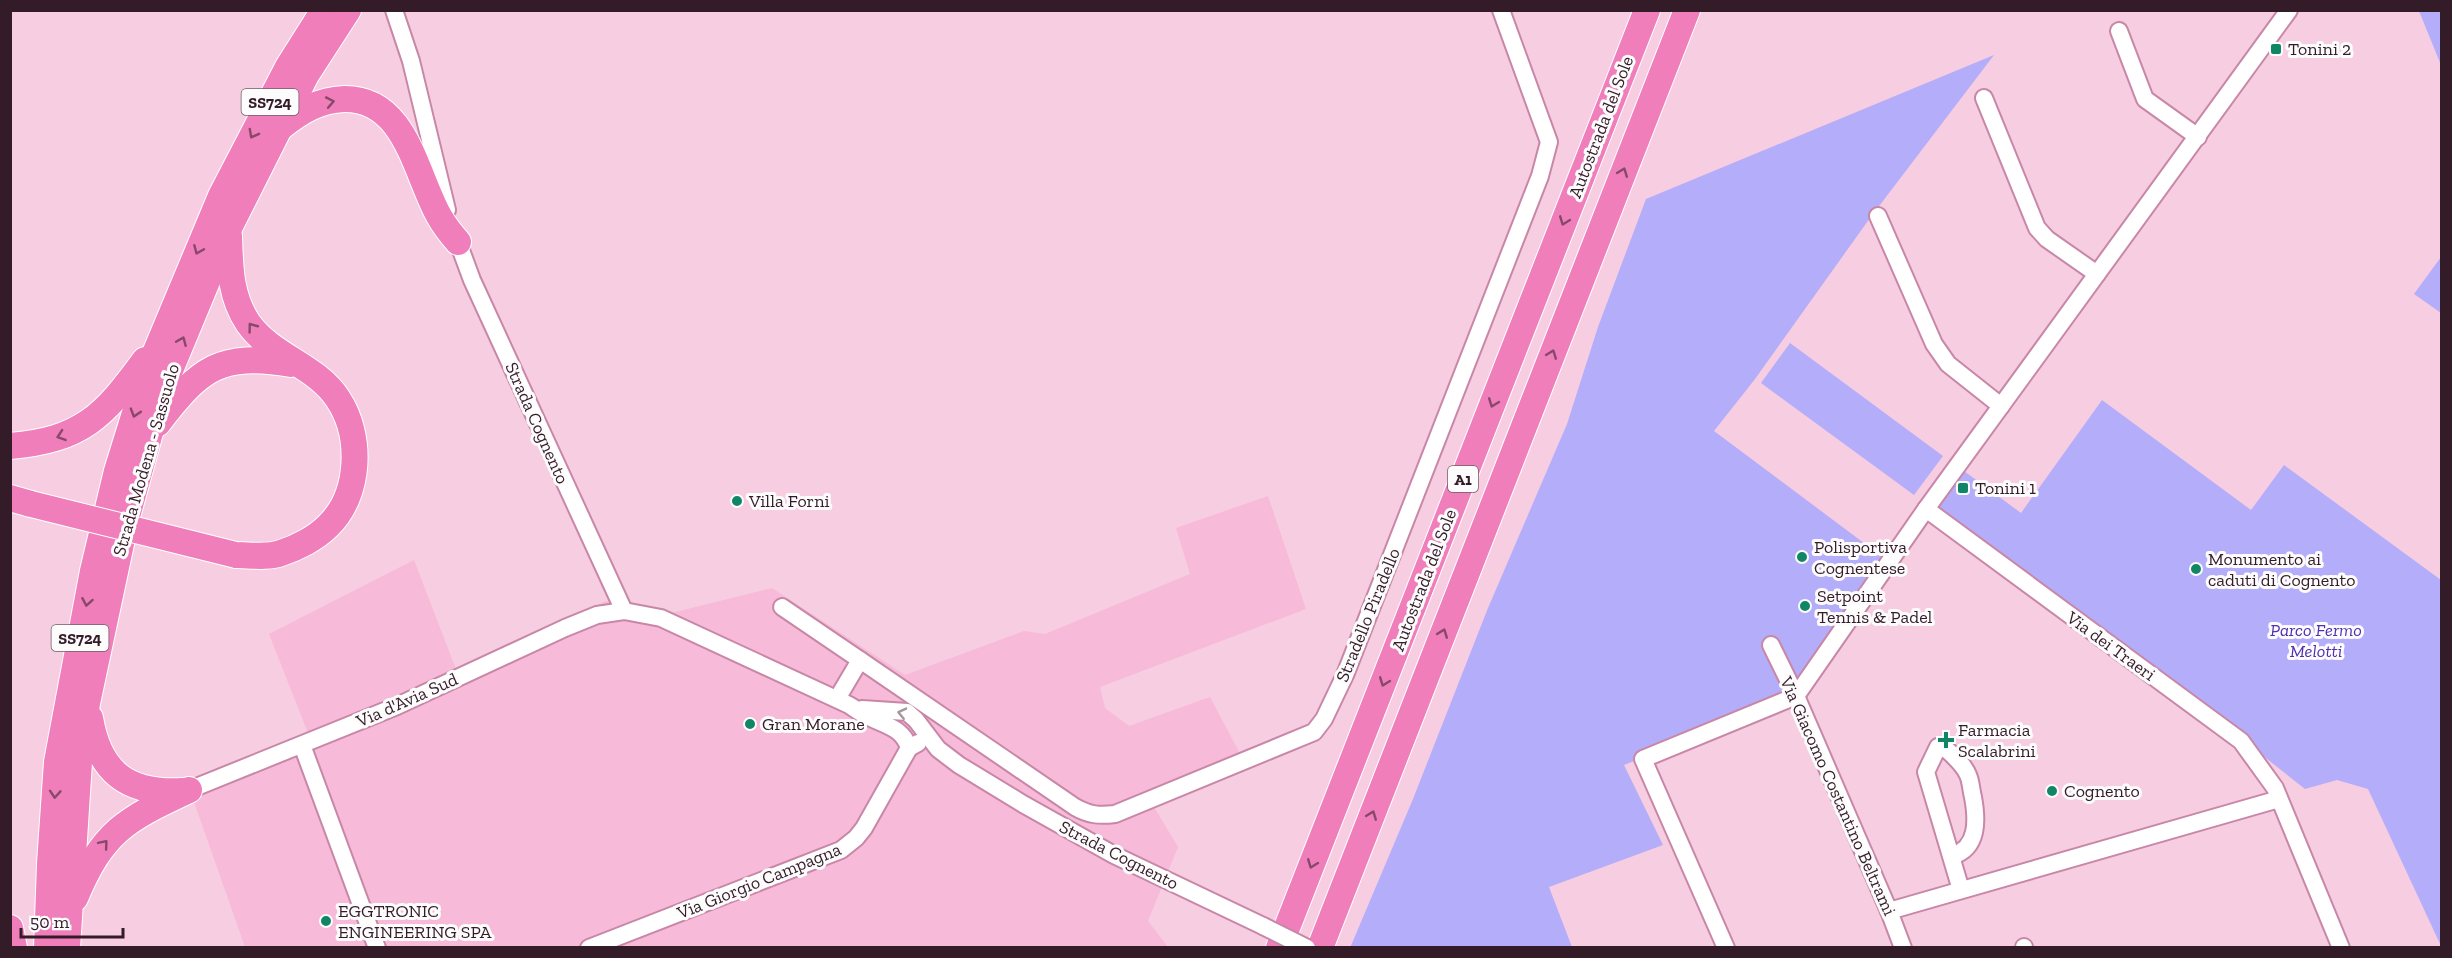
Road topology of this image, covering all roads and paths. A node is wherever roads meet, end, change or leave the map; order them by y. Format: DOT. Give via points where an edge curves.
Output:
graph roads {
  1 [pos="324,10"];
  2 [pos="348,10"];
  3 [pos="394,10"];
  4 [pos="1501,10"];
  5 [pos="1647,10"];
  6 [pos="1687,10"];
  7 [pos="2289,10"];
  8 [pos="2119,31"];
  9 [pos="1984,98"];
  10 [pos="279,128"];
  11 [pos="2198,137"];
  12 [pos="1878,216"];
  13 [pos="229,228"];
  14 [pos="458,242"];
  15 [pos="2097,274"];
  16 [pos="160,338"];
  17 [pos="296,365"];
  18 [pos="2001,406"];
  19 [pos="149,436"];
  20 [pos="10,446"];
  21 [pos="21,501"];
  22 [pos="1926,509"];
  23 [pos="782,607"];
  24 [pos="624,611"];
  25 [pos="1771,645"];
  26 [pos="860,660"];
  27 [pos="1796,696"];
  28 [pos="843,702"];
  29 [pos="87,703"];
  30 [pos="302,745"];
  31 [pos="912,746"];
  32 [pos="938,749"];
  33 [pos="189,790"];
  34 [pos="2279,799"];
  35 [pos="1952,856"];
  36 [pos="1961,890"];
  37 [pos="1889,911"];
  38 [pos="68,915"];
  39 [pos="10,928"];
  40 [pos="14,948"];
  41 [pos="47,948"];
  42 [pos="67,948"];
  43 [pos="377,948"];
  44 [pos="589,948"];
  45 [pos="1280,948"];
  46 [pos="1308,948"];
  47 [pos="1320,948"];
  48 [pos="1726,948"];
  49 [pos="1903,948"];
  50 [pos="2341,948"];
  1 -- 16 [label="highway, Strada Modena - Sassuolo / SS724, one-way" via="288,67 231,176"];
  2 -- 10 [label="highway, Strada Modena - Sassuolo / SS724" via="306,75"];
  3 -- 14 [label="street, Strada Cognento" via="411,61 441,192"];
  4 -- 26 [label="street, Stradello Piradello" via="1549,142 1540,176 1345,675 1314,732 1115,814 1099,816 1075,807"];
  5 -- 45 [label="highway, Autostrada del Sole / A1, one-way"];
  47 -- 6 [label="highway, Autostrada del Sole / A1, one-way"];
  7 -- 11 [label="street"];
  8 -- 11 [label="street" via="2145,99"];
  9 -- 15 [label="street" via="2037,228"];
  10 -- 13 [label="highway, Strada Modena - Sassuolo / SS724"];
  10 -- 14 [label="highway, one-way" via="302,110 335,100 353,99 376,106 400,132 439,217"];
  11 -- 15 [label="street"];
  12 -- 18 [label="street" via="1934,344 1948,364"];
  17 -- 13 [label="highway, one-way" via="262,340 239,308 232,287"];
  19 -- 13 [label="highway, Strada Modena - Sassuolo / SS724, one-way" via="168,375"];
  14 -- 24 [label="street, Strada Cognento"];
  15 -- 18 [label="street"];
  16 -- 20 [label="highway, one-way" via="101,414 67,436"];
  16 -- 41 [label="highway, Strada Modena - Sassuolo / SS724, one-way" via="117,471 86,604 57,762"];
  17 -- 19 [label="highway" via="247,360 214,367 186,390"];
  17 -- 21 [label="highway, bridge" via="324,382 338,399 350,423 354,443 352,484 342,505 329,526 307,541 279,554 236,555"];
  18 -- 22 [label="street"];
  19 -- 29 [label="highway, Strada Modena - Sassuolo / SS724" via="126,520"];
  22 -- 27 [label="street"];
  22 -- 34 [label="street, Via dei Traeri" via="2241,741"];
  23 -- 26 [label="street"];
  24 -- 28 [label="street, Strada Cognento" via="661,618"];
  24 -- 30 [label="street, Via d'Avia Sud" via="597,615 565,628"];
  25 -- 27 [label="street, Via Giacomo Costantino Beltrami"];
  26 -- 28 [label="street"];
  27 -- 37 [label="street, Via Giacomo Costantino Beltrami"];
  27 -- 48 [label="street" via="1644,759"];
  28 -- 31 [label="street, Strada Cognento" via="896,729"];
  32 -- 28 [label="street, Strada Cognento, one-way" via="907,712 866,710"];
  29 -- 33 [label="highway" via="92,733 109,768 124,781 164,792"];
  29 -- 38 [label="highway, Strada Modena - Sassuolo / SS724" via="78,762"];
  30 -- 33 [label="street, Via d'Avia Sud"];
  30 -- 43 [label="street"];
  31 -- 32 [label="street, Strada Cognento" via="921,742"];
  31 -- 44 [label="street, Via Giorgio Campagna" via="864,828 841,850"];
  32 -- 46 [label="street, Strada Cognento, bridge" via="968,771 1114,855"];
  38 -- 33 [label="highway, one-way" via="85,873 111,835 129,820"];
  34 -- 36 [label="street"];
  34 -- 50 [label="street, Via dei Traeri"];
  35 -- 35 [label="street" via="1960,854 1975,834 1977,818 1969,776 1958,760 1944,747 1938,747 1926,772"];
  35 -- 36 [label="street"];
  36 -- 37 [label="street"];
  37 -- 49 [label="street, Via Giacomo Costantino Beltrami"];
  38 -- 42 [label="highway, Strada Modena - Sassuolo / SS724"];
  39 -- 40 [label="highway"];
}
